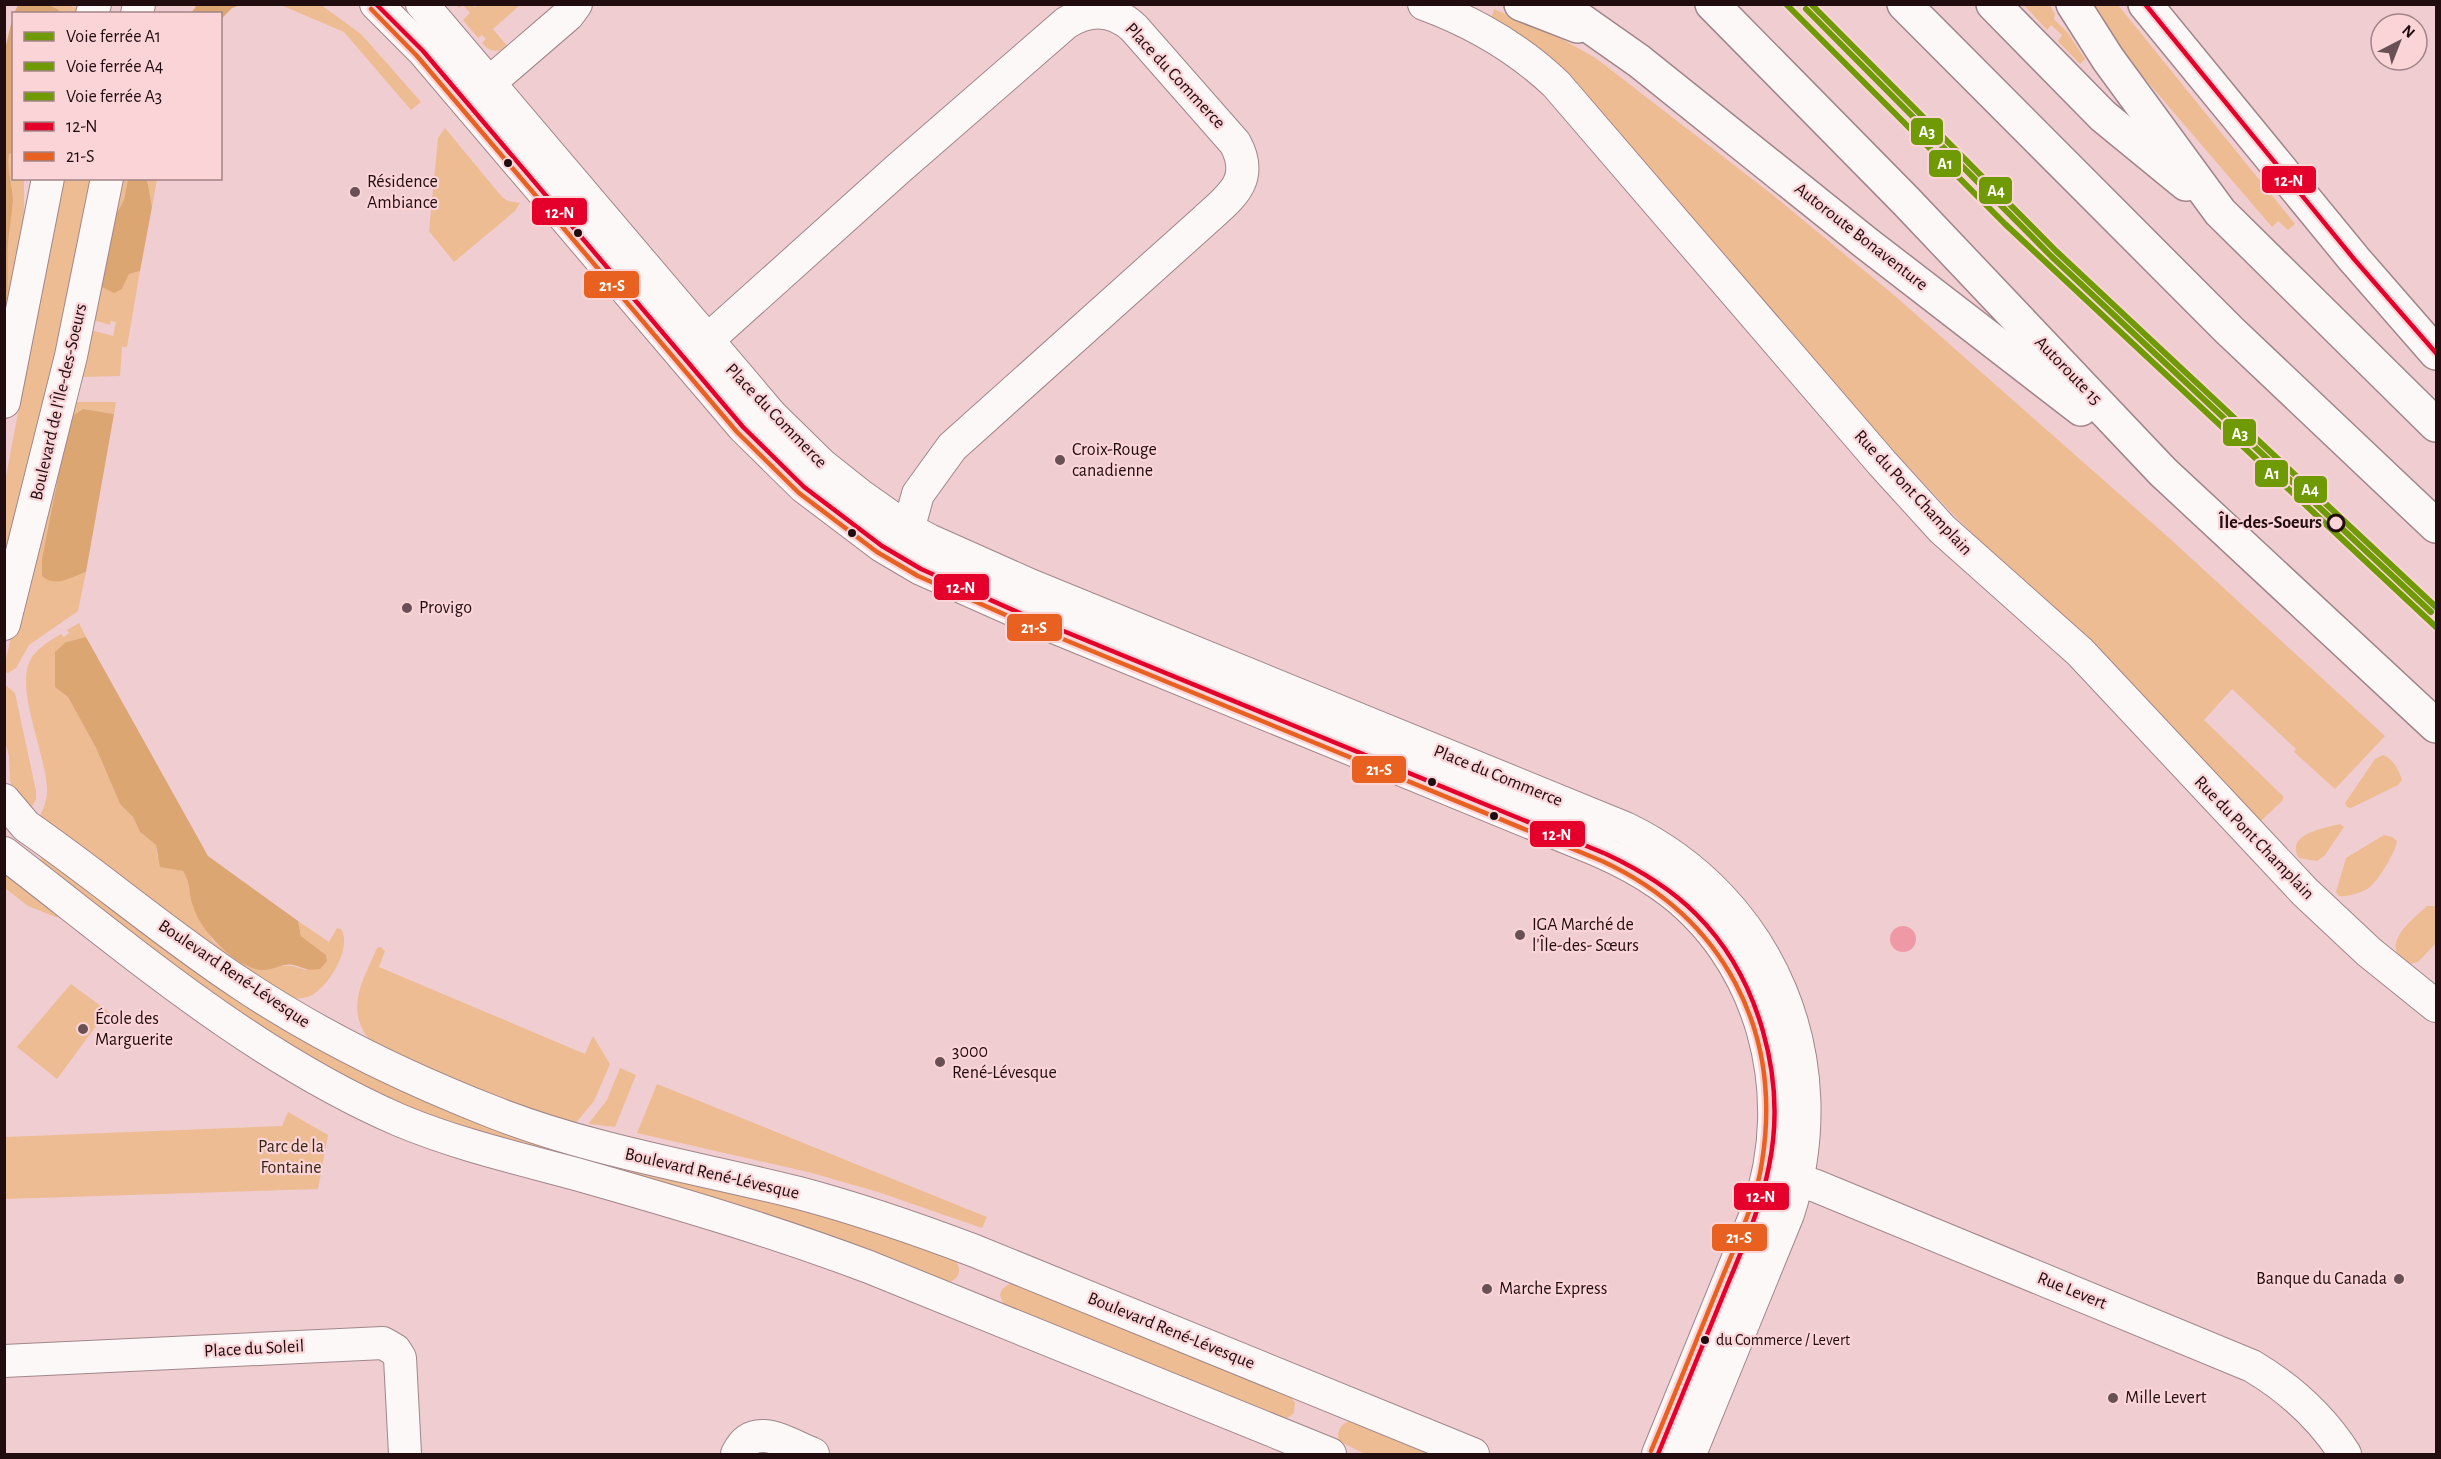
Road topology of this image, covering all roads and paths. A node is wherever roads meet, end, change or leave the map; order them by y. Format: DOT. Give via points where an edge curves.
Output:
graph roads {
  1 [pos="376,4"];
  2 [pos="576,4"];
  3 [pos="1424,4"];
  4 [pos="1521,4"];
  5 [pos="1558,4"];
  6 [pos="1712,4"];
  7 [pos="1904,4"];
  8 [pos="1993,4"];
  9 [pos="2073,4"];
  10 [pos="2145,4"];
  11 [pos="423,5"];
  12 [pos="1605,36"];
  13 [pos="478,93"];
  14 [pos="48,180"];
  15 [pos="106,180"];
  16 [pos="2220,212"];
  17 [pos="696,350"];
  18 [pos="2436,353"];
  19 [pos="4,402"];
  20 [pos="2436,425"];
  21 [pos="2163,472"];
  22 [pos="2436,526"];
  23 [pos="904,543"];
  24 [pos="4,624"];
  25 [pos="2436,726"];
  26 [pos="4,800"];
  27 [pos="4,853"];
  28 [pos="2436,1006"];
  29 [pos="1784,1175"];
  30 [pos="4,1361"];
  31 [pos="405,1455"];
  32 [pos="737,1455"];
  33 [pos="813,1455"];
  34 [pos="1330,1455"];
  35 [pos="1473,1455"];
  36 [pos="1658,1455"];
  37 [pos="1690,1455"];
  38 [pos="2345,1455"];
  1 -- 13 [label="street, Place du Commerce"];
  2 -- 13 [label="street" via="561,22"];
  3 -- 28 [label="street, Rue du Pont Champlain" via="1504,43 1568,95 1906,490 1949,535 2080,652 2304,892"];
  4 -- 12 [label="highway"];
  5 -- 12 [label="highway, Autoroute Bonaventure"];
  6 -- 21 [label="highway, Autoroute 15"];
  7 -- 22 [label="highway" via="2229,330"];
  8 -- 16 [label="highway" via="2103,116"];
  9 -- 16 [label="highway" via="2108,59"];
  10 -- 18 [label="highway"];
  11 -- 13 [label="street, Place du Commerce"];
  12 -- 21 [label="highway, Autoroute Bonaventure"];
  13 -- 17 [label="street, Place du Commerce"];
  14 -- 19 [label="street"];
  15 -- 24 [label="street, Boulevard de l'Île-des-Soeurs" via="71,357"];
  16 -- 20 [label="highway"];
  17 -- 23 [label="street, Place du Commerce" via="860,495"];
  17 -- 23 [label="street, Place du Commerce" via="1066,23 1098,11 1121,18 1134,28 1235,143 1243,167 1238,187 952,447 918,494"];
  21 -- 25 [label="highway, Autoroute 15"];
  23 -- 29 [label="street, Place du Commerce" via="1030,585 1602,818 1670,853 1733,910 1761,949 1783,995 1795,1029 1804,1084 1804,1143"];
  26 -- 35 [label="street, Boulevard René-Lévesque" via="26,826 243,985 322,1033 451,1095 584,1143 800,1194 916,1229"];
  27 -- 34 [label="street, Boulevard René-Lévesque" via="239,1032 297,1069 385,1114 469,1145 696,1208 808,1244"];
  29 -- 36 [label="street, Place du Commerce" via="1754,1220"];
  29 -- 37 [label="street, Place du Commerce" via="1780,1234"];
  29 -- 38 [label="street, Rue Levert" via="2252,1366 2303,1403"];
  30 -- 31 [label="street, Place du Soleil" via="383,1343 400,1358"];
  32 -- 33 [label="street" via="746,1440 764,1435"];
}
